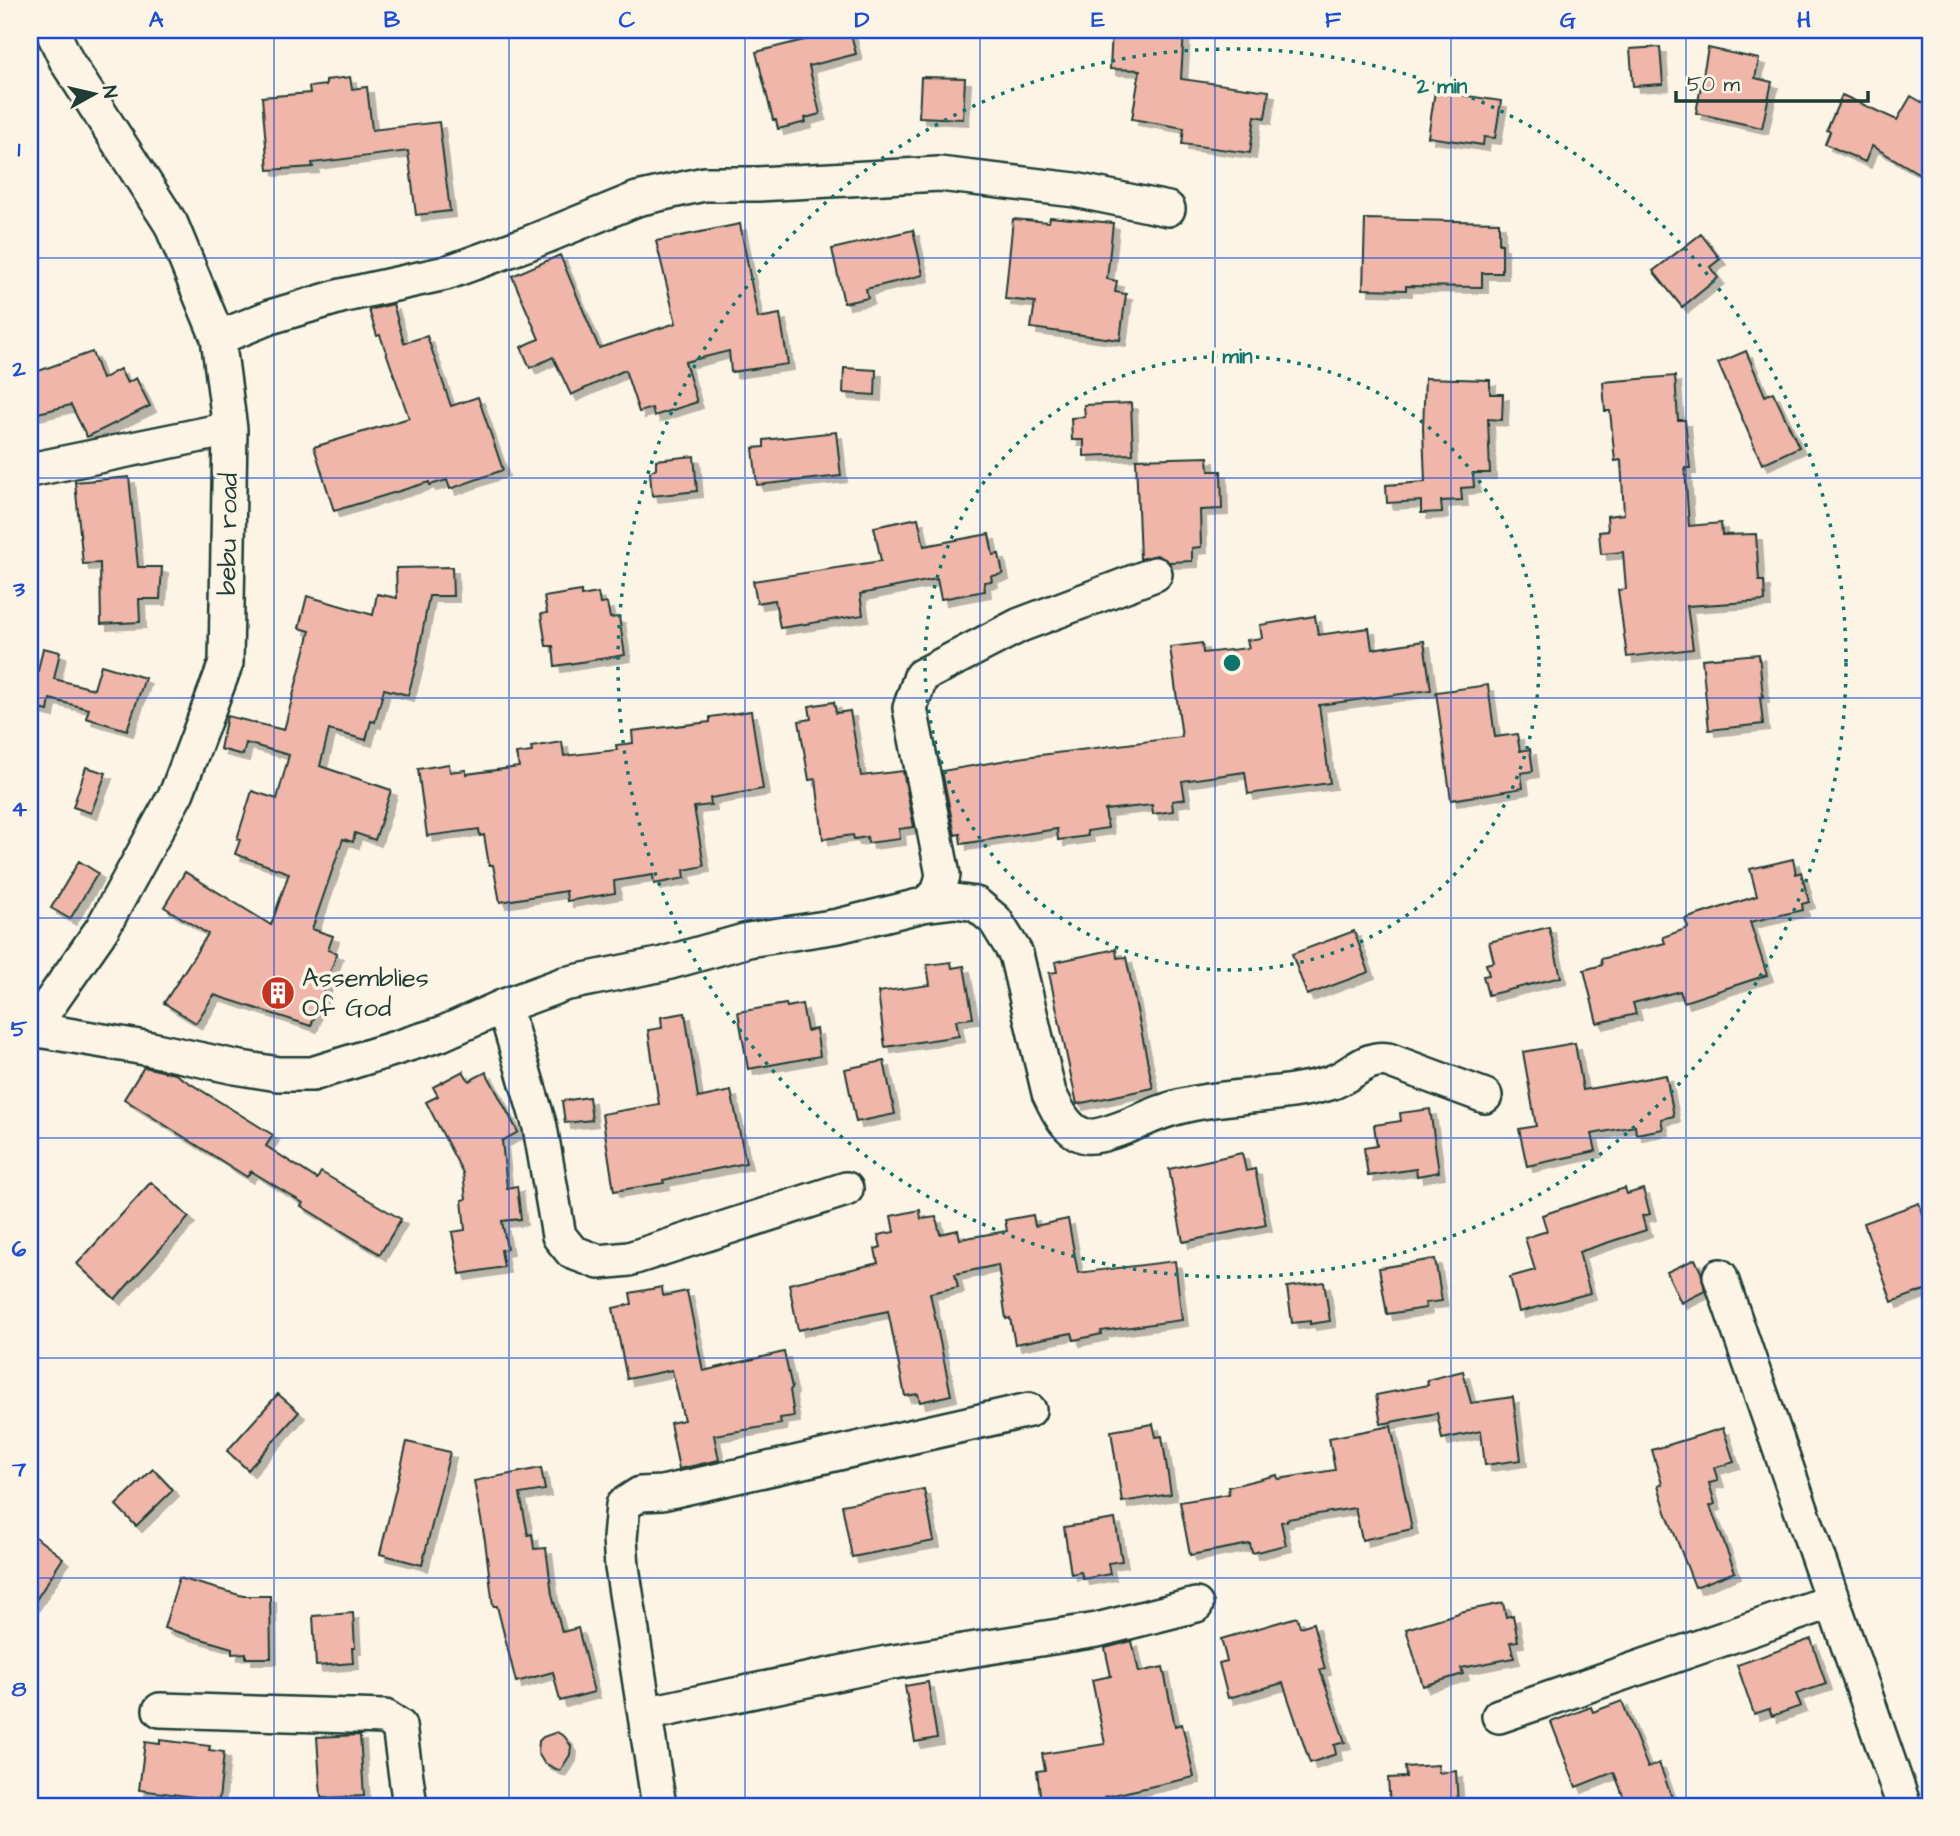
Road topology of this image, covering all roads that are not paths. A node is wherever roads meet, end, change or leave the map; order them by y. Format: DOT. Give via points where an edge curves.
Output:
graph roads {
  1 [pos="52,30"];
  2 [pos="1168,209"];
  3 [pos="218,338"];
  4 [pos="230,429"];
  5 [pos="30,470"];
  6 [pos="1155,574"];
  7 [pos="923,905"];
  8 [pos="504,1006"];
  9 [pos="31,1030"];
  10 [pos="1485,1096"];
  11 [pos="846,1189"];
  12 [pos="1720,1276"];
  13 [pos="1029,1410"];
  14 [pos="1833,1601"];
  15 [pos="1196,1605"];
  16 [pos="160,1710"];
  17 [pos="645,1714"];
  18 [pos="1499,1716"];
  19 [pos="410,1806"];
  20 [pos="659,1806"];
  21 [pos="1904,1806"];
  1 -- 3 [label="street, bebu road" via="67,62 172,224"];
  2 -- 3 [label="street" via="1075,190 939,174 704,184 637,199 446,273 317,303"];
  3 -- 4 [label="street, bebu road"];
  4 -- 5 [label="street"];
  4 -- 9 [label="street, bebu road" via="226,663 177,792 102,929"];
  6 -- 7 [label="street" via="1020,625 921,677 910,708 943,875 938,894"];
  7 -- 8 [label="street" via="564,984"];
  7 -- 10 [label="street" via="976,904 995,920 1016,954 1049,1093 1058,1114 1075,1132 1088,1137 1165,1111 1335,1082 1377,1058"];
  8 -- 9 [label="street" via="441,1034 312,1074 278,1074"];
  8 -- 11 [label="street" via="540,1126 559,1236 572,1252 599,1262 629,1259"];
  12 -- 14 [label="street"];
  13 -- 17 [label="street" via="662,1493 640,1494 623,1505 622,1567"];
  14 -- 18 [label="street"];
  14 -- 21 [label="street"];
  15 -- 17 [label="street" via="1097,1630 887,1663"];
  16 -- 19 [label="street" via="385,1717 399,1726"];
  17 -- 20 [label="street"];
}
